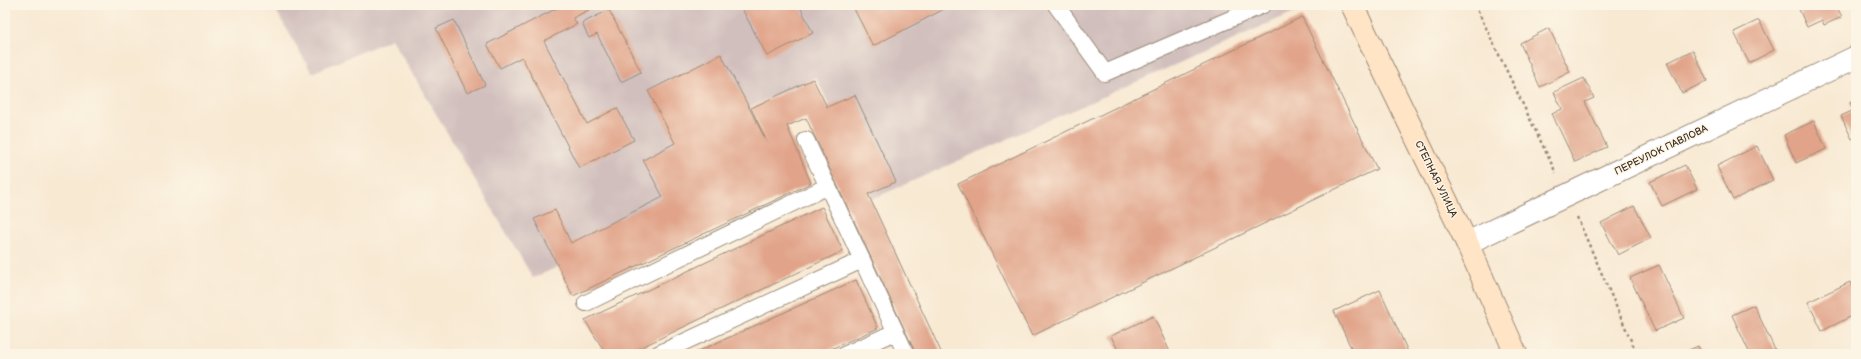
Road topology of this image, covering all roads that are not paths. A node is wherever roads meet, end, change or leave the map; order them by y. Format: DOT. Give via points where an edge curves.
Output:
graph roads {
  1 [pos="1056,5"];
  2 [pos="1263,5"];
  3 [pos="1352,5"];
  4 [pos="1856,57"];
  5 [pos="806,140"];
  6 [pos="828,186"];
  7 [pos="1467,243"];
  8 [pos="862,260"];
  9 [pos="586,303"];
  10 [pos="896,332"];
  11 [pos="658,354"];
  12 [pos="846,354"];
  13 [pos="906,354"];
  14 [pos="1516,354"];
  1 -- 2 [label="lane" via="1105,73"];
  3 -- 7 [label="main road, СТЕПНАЯ УЛИЦА"];
  4 -- 7 [label="street, ПЕРЕУЛОК ПАВЛОВА"];
  5 -- 6 [label="lane"];
  6 -- 8 [label="lane"];
  6 -- 9 [label="lane"];
  7 -- 14 [label="main road, СТЕПНАЯ УЛИЦА"];
  8 -- 10 [label="lane"];
  8 -- 11 [label="lane"];
  10 -- 12 [label="lane"];
  10 -- 13 [label="lane"];
}
